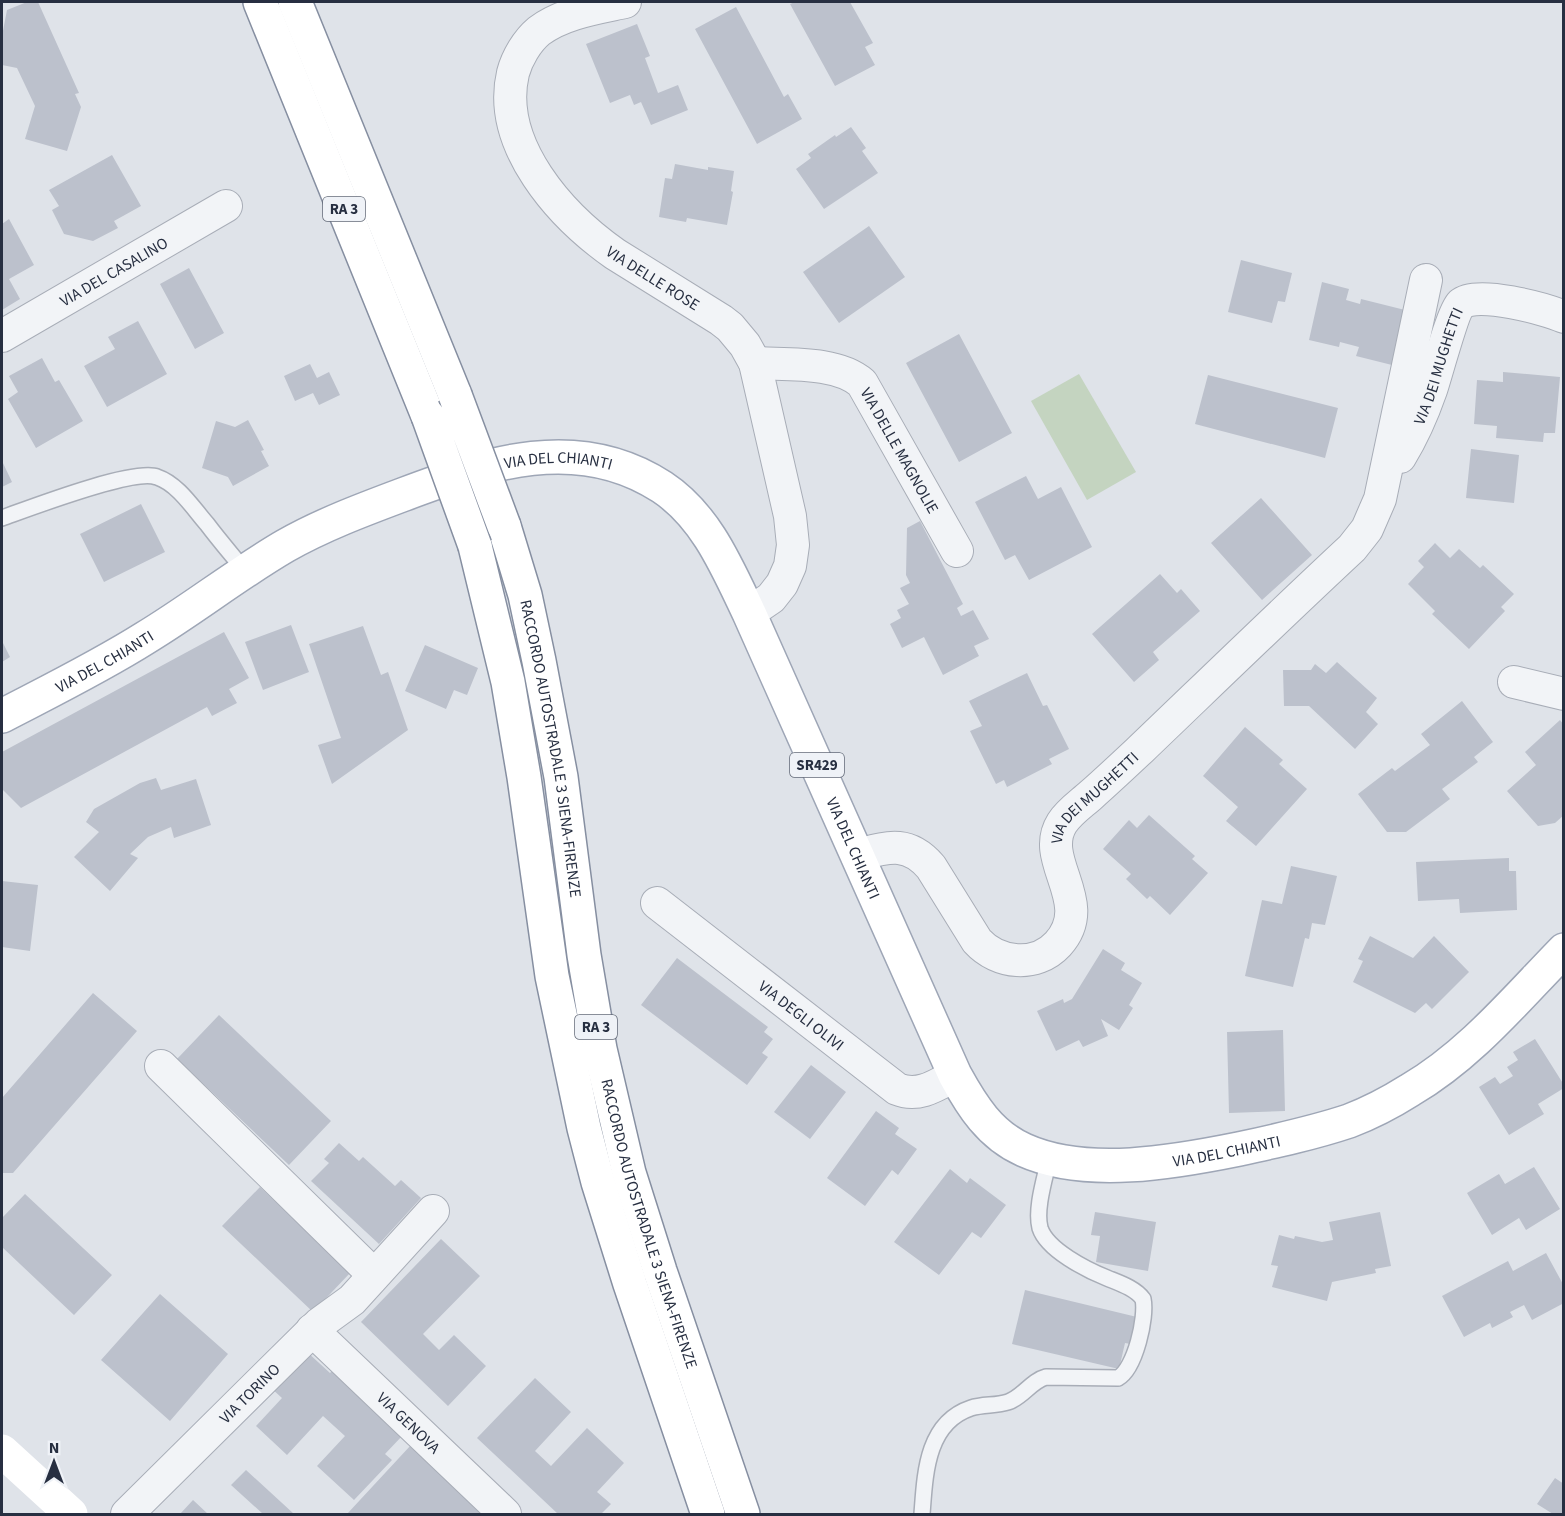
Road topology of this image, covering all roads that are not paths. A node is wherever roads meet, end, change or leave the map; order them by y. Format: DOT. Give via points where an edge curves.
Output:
graph roads {
  1 [pos="260,2"];
  2 [pos="295,2"];
  3 [pos="625,2"];
  4 [pos="549,13"];
  5 [pos="226,206"];
  6 [pos="1426,280"];
  7 [pos="1563,317"];
  8 [pos="2,336"];
  9 [pos="755,363"];
  10 [pos="1382,489"];
  11 [pos="2,518"];
  12 [pos="957,551"];
  13 [pos="245,571"];
  14 [pos="749,613"];
  15 [pos="1514,682"];
  16 [pos="1563,694"];
  17 [pos="2,716"];
  18 [pos="858,855"];
  19 [pos="657,903"];
  20 [pos="1563,950"];
  21 [pos="161,1066"];
  22 [pos="955,1075"];
  23 [pos="1049,1158"];
  24 [pos="432,1211"];
  25 [pos="374,1275"];
  26 [pos="312,1330"];
  27 [pos="2,1451"];
  28 [pos="71,1515"];
  29 [pos="127,1515"];
  30 [pos="505,1515"];
  31 [pos="708,1515"];
  32 [pos="743,1515"];
  33 [pos="922,1515"];
  1 -- 31 [label="main road, RACCORDO AUTOSTRADALE 3 SIENA-FIRENZE / RA 3, bridge" via="428,416 475,546 508,682 552,976 584,1128 630,1284"];
  2 -- 32 [label="main road, RACCORDO AUTOSTRADALE 3 SIENA-FIRENZE / RA 3, bridge" via="455,395 525,595 561,777 600,1049 629,1173"];
  3 -- 4 [label="street, VIA DELLE ROSE" via="575,15"];
  4 -- 9 [label="street, VIA DELLE ROSE" via="540,31 527,44 512,79 513,123 529,162 562,208 589,234 721,320 745,345"];
  5 -- 8 [label="street, VIA DEL CASALINO"];
  6 -- 10 [label="street, VIA DEI MUGHETTI"];
  7 -- 10 [label="street, VIA DEI MUGHETTI" via="1511,302 1477,299 1460,304 1420,418"];
  9 -- 12 [label="street, VIA DELLE MAGNOLIE" via="835,370 862,383"];
  9 -- 14 [label="street, VIA DELLE ROSE" via="790,516 793,546 782,584 771,598"];
  10 -- 18 [label="street, VIA DEI MUGHETTI" via="1361,539 1061,825 1058,859 1072,911 1068,930 1052,949 1024,960 994,954 977,941 923,858 898,848"];
  11 -- 13 [label="lane" via="109,482 152,475 181,493"];
  13 -- 14 [label="main road, VIA DEL CHIANTI / SR429" via="329,524 445,479 515,460 583,459 615,466 672,495 711,538"];
  13 -- 17 [label="main road, VIA DEL CHIANTI / SR429" via="143,640"];
  14 -- 18 [label="main road, VIA DEL CHIANTI / SR429"];
  15 -- 16 [label="street"];
  18 -- 22 [label="main road, VIA DEL CHIANTI / SR429"];
  19 -- 22 [label="street, VIA DEGLI OLIVI" via="897,1089 926,1090"];
  20 -- 23 [label="main road, VIA DEL CHIANTI / SR429" via="1501,1016 1447,1064 1412,1089 1350,1120 1278,1141 1174,1160 1114,1165"];
  21 -- 25 [label="street"];
  22 -- 23 [label="main road, VIA DEL CHIANTI / SR429" via="990,1128 1023,1150"];
  23 -- 33 [label="lane" via="1040,1204 1039,1222 1044,1236 1076,1262 1143,1299 1131,1364 1118,1378 1041,1378 1013,1400 973,1407 951,1419 928,1457"];
  24 -- 25 [label="street, VIA TORINO"];
  25 -- 26 [label="street, VIA TORINO" via="346,1305"];
  26 -- 29 [label="street, VIA TORINO"];
  26 -- 30 [label="street, VIA GENOVA"];
  27 -- 28 [label="main road"];
}
